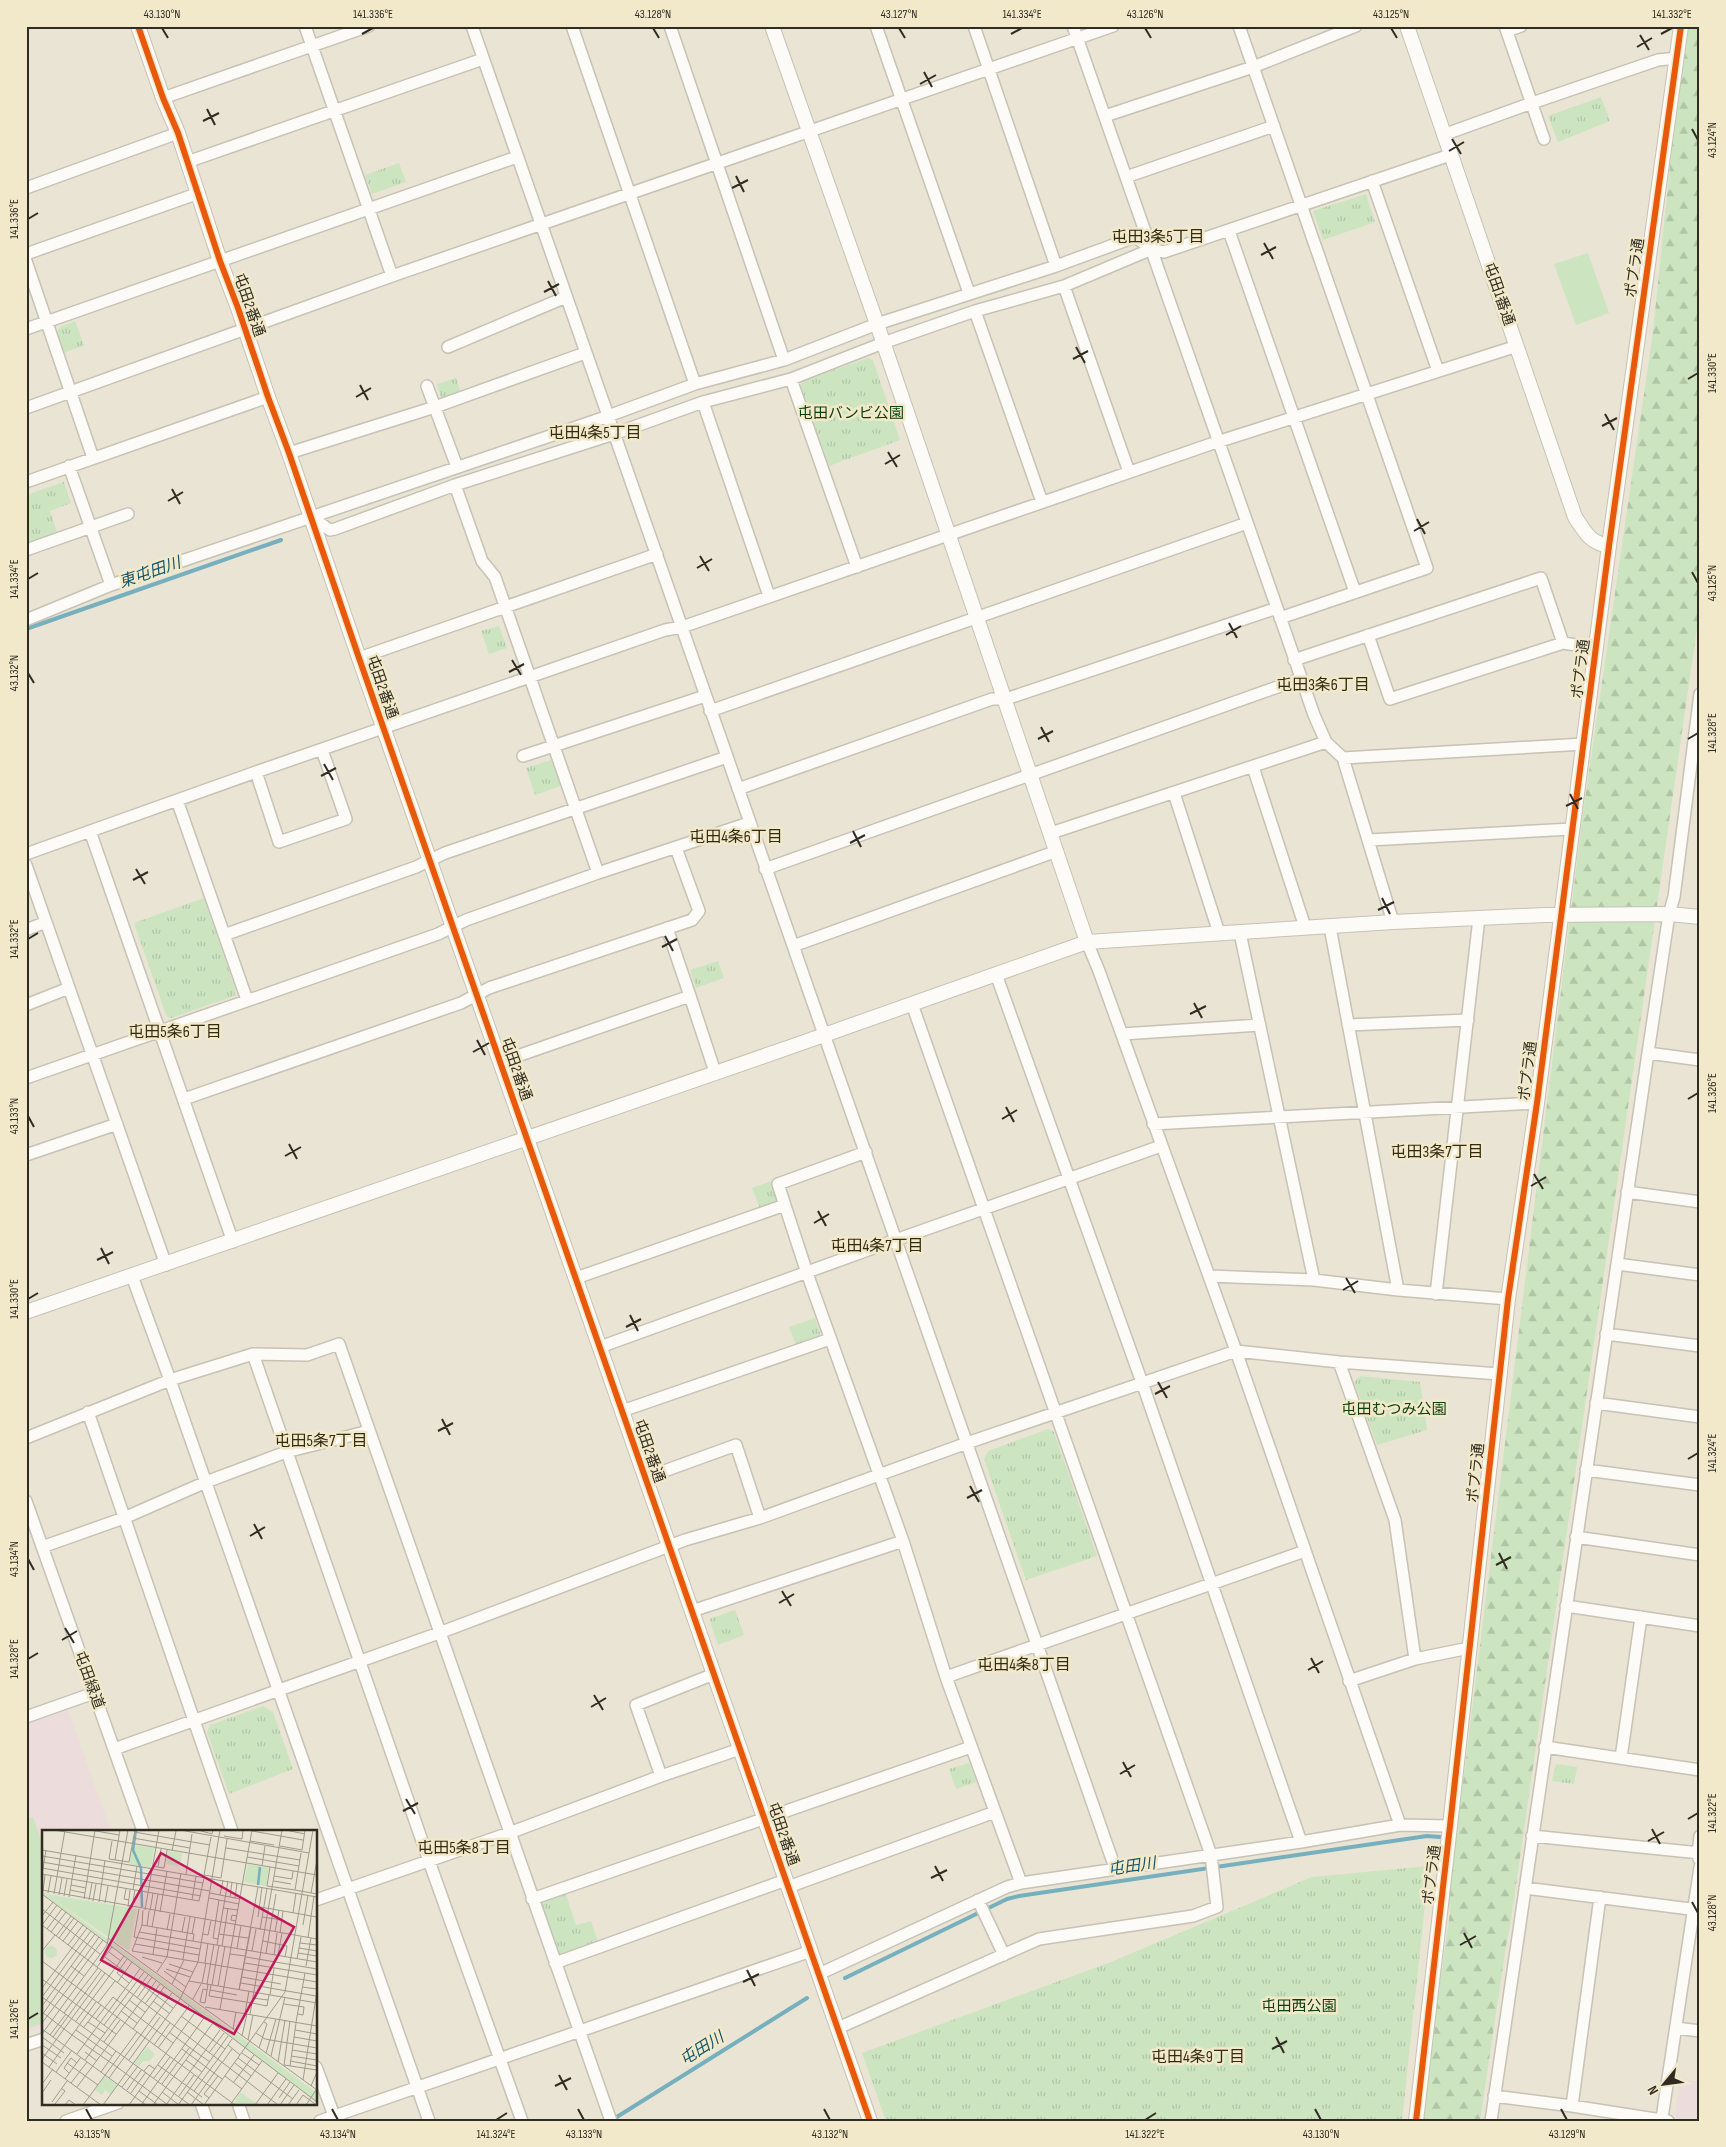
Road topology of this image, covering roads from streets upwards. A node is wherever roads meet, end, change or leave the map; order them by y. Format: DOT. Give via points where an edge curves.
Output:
graph roads {
  1 [pos="138,26"];
  2 [pos="305,26"];
  3 [pos="369,26"];
  4 [pos="472,26"];
  5 [pos="572,26"];
  6 [pos="670,26"];
  7 [pos="772,26"];
  8 [pos="876,26"];
  9 [pos="974,26"];
  10 [pos="1073,26"];
  11 [pos="1113,26"];
  12 [pos="1239,26"];
  13 [pos="1356,26"];
  14 [pos="1407,26"];
  15 [pos="1521,26"];
  16 [pos="1681,26"];
  17 [pos="1506,29"];
  18 [pos="1078,38"];
  19 [pos="312,46"];
  20 [pos="483,58"];
  21 [pos="1677,58"];
  22 [pos="1253,67"];
  23 [pos="988,69"];
  24 [pos="163,98"];
  25 [pos="902,99"];
  26 [pos="1532,102"];
  27 [pos="334,111"];
  28 [pos="1105,116"];
  29 [pos="1274,126"];
  30 [pos="808,132"];
  31 [pos="178,134"];
  32 [pos="1443,135"];
  33 [pos="1544,139"];
  34 [pos="1450,155"];
  35 [pos="517,157"];
  36 [pos="187,162"];
  37 [pos="717,164"];
  38 [pos="1126,176"];
  39 [pos="1372,181"];
  40 [pos="26,188"];
  41 [pos="199,193"];
  42 [pos="631,194"];
  43 [pos="1301,206"];
  44 [pos="368,208"];
  45 [pos="541,225"];
  46 [pos="1229,230"];
  47 [pos="1152,249"];
  48 [pos="26,254"];
  49 [pos="26,261"];
  50 [pos="220,261"];
  51 [pos="1056,266"];
  52 [pos="392,276"];
  53 [pos="1064,286"];
  54 [pos="969,293"];
  55 [pos="566,297"];
  56 [pos="975,311"];
  57 [pos="46,322"];
  58 [pos="877,324"];
  59 [pos="244,328"];
  60 [pos="26,329"];
  61 [pos="883,343"];
  62 [pos="1517,346"];
  63 [pos="448,348"];
  64 [pos="586,353"];
  65 [pos="784,360"];
  66 [pos="1438,371"];
  67 [pos="792,380"];
  68 [pos="695,384"];
  69 [pos="428,386"];
  70 [pos="70,392"];
  71 [pos="1366,394"];
  72 [pos="268,397"];
  73 [pos="703,402"];
  74 [pos="435,407"];
  75 [pos="26,408"];
  76 [pos="608,416"];
  77 [pos="1293,417"];
  78 [pos="614,434"];
  79 [pos="1218,442"];
  80 [pos="290,453"];
  81 [pos="93,458"];
  82 [pos="69,466"];
  83 [pos="457,468"];
  84 [pos="1129,472"];
  85 [pos="26,482"];
  86 [pos="455,485"];
  87 [pos="1042,502"];
  88 [pos="128,514"];
  89 [pos="311,516"];
  90 [pos="1247,523"];
  91 [pos="91,525"];
  92 [pos="948,535"];
  93 [pos="1609,546"];
  94 [pos="26,550"];
  95 [pos="657,554"];
  96 [pos="856,567"];
  97 [pos="111,585"];
  98 [pos="1355,592"];
  99 [pos="769,596"];
  100 [pos="506,608"];
  101 [pos="1279,613"];
  102 [pos="976,618"];
  103 [pos="26,620"];
  104 [pos="682,627"];
  105 [pos="1368,635"];
  106 [pos="1563,643"];
  107 [pos="1596,648"];
  108 [pos="359,658"];
  109 [pos="1294,660"];
  110 [pos="529,677"];
  111 [pos="1300,679"];
  112 [pos="1700,694"];
  113 [pos="705,696"];
  114 [pos="1006,699"];
  115 [pos="710,711"];
  116 [pos="383,728"];
  117 [pos="1326,742"];
  118 [pos="1584,744"];
  119 [pos="554,746"];
  120 [pos="322,750"];
  121 [pos="523,756"];
  122 [pos="726,757"];
  123 [pos="1344,758"];
  124 [pos="1695,759"];
  125 [pos="1253,767"];
  126 [pos="256,772"];
  127 [pos="1031,774"];
  128 [pos="738,789"];
  129 [pos="1174,793"];
  130 [pos="177,800"];
  131 [pos="576,807"];
  132 [pos="749,823"];
  133 [pos="1572,829"];
  134 [pos="90,831"];
  135 [pos="1051,833"];
  136 [pos="1369,840"];
  137 [pos="676,848"];
  138 [pos="1057,851"];
  139 [pos="26,854"];
  140 [pos="430,861"];
  141 [pos="26,865"];
  142 [pos="765,868"];
  143 [pos="598,873"];
  144 [pos="1560,914"];
  145 [pos="1669,914"];
  146 [pos="1700,917"];
  147 [pos="1479,918"];
  148 [pos="46,922"];
  149 [pos="1393,922"];
  150 [pos="453,926"];
  151 [pos="1330,927"];
  152 [pos="667,928"];
  153 [pos="1305,928"];
  154 [pos="26,930"];
  155 [pos="1220,933"];
  156 [pos="1240,933"];
  157 [pos="224,935"];
  158 [pos="1087,942"];
  159 [pos="793,946"];
  160 [pos="996,974"];
  161 [pos="69,988"];
  162 [pos="477,994"];
  163 [pos="690,996"];
  164 [pos="247,1000"];
  165 [pos="912,1004"];
  166 [pos="26,1005"];
  167 [pos="1468,1020"];
  168 [pos="1260,1025"];
  169 [pos="1348,1025"];
  170 [pos="160,1032"];
  171 [pos="1122,1034"];
  172 [pos="824,1035"];
  173 [pos="1648,1053"];
  174 [pos="92,1054"];
  175 [pos="1700,1060"];
  176 [pos="500,1062"];
  177 [pos="715,1072"];
  178 [pos="26,1078"];
  179 [pos="184,1099"];
  180 [pos="1537,1103"];
  181 [pos="1458,1107"];
  182 [pos="1366,1112"];
  183 [pos="1278,1115"];
  184 [pos="117,1124"];
  185 [pos="1153,1124"];
  186 [pos="527,1138"];
  187 [pos="1161,1146"];
  188 [pos="866,1152"];
  189 [pos="26,1155"];
  190 [pos="1069,1179"];
  191 [pos="1627,1192"];
  192 [pos="1700,1202"];
  193 [pos="785,1205"];
  194 [pos="984,1209"];
  195 [pos="896,1240"];
  196 [pos="233,1242"];
  197 [pos="1616,1264"];
  198 [pos="166,1265"];
  199 [pos="807,1273"];
  200 [pos="132,1276"];
  201 [pos="1209,1276"];
  202 [pos="1700,1276"];
  203 [pos="576,1278"];
  204 [pos="1314,1280"];
  205 [pos="1398,1290"];
  206 [pos="1436,1294"];
  207 [pos="1508,1299"];
  208 [pos="26,1312"];
  209 [pos="1606,1334"];
  210 [pos="830,1339"];
  211 [pos="1700,1346"];
  212 [pos="600,1347"];
  213 [pos="1236,1351"];
  214 [pos="253,1354"];
  215 [pos="1339,1362"];
  216 [pos="1499,1374"];
  217 [pos="170,1380"];
  218 [pos="1141,1382"];
  219 [pos="1596,1403"];
  220 [pos="622,1411"];
  221 [pos="88,1412"];
  222 [pos="1055,1412"];
  223 [pos="1700,1417"];
  224 [pos="369,1431"];
  225 [pos="26,1438"];
  226 [pos="966,1443"];
  227 [pos="286,1452"];
  228 [pos="1586,1470"];
  229 [pos="879,1474"];
  230 [pos="645,1478"];
  231 [pos="206,1482"];
  232 [pos="1700,1485"];
  233 [pos="26,1501"];
  234 [pos="124,1518"];
  235 [pos="760,1518"];
  236 [pos="1576,1537"];
  237 [pos="903,1541"];
  238 [pos="42,1546"];
  239 [pos="669,1547"];
  240 [pos="1305,1551"];
  241 [pos="1700,1555"];
  242 [pos="1211,1584"];
  243 [pos="1566,1606"];
  244 [pos="692,1611"];
  245 [pos="1125,1615"];
  246 [pos="1641,1617"];
  247 [pos="1700,1626"];
  248 [pos="439,1632"];
  249 [pos="1036,1646"];
  250 [pos="1469,1648"];
  251 [pos="1415,1659"];
  252 [pos="360,1661"];
  253 [pos="714,1674"];
  254 [pos="946,1677"];
  255 [pos="1349,1681"];
  256 [pos="277,1690"];
  257 [pos="94,1692"];
  258 [pos="26,1717"];
  259 [pos="193,1720"];
  260 [pos="971,1746"];
  261 [pos="1545,1747"];
  262 [pos="114,1749"];
  263 [pos="740,1749"];
  264 [pos="1620,1758"];
  265 [pos="1700,1770"];
  266 [pos="661,1776"];
  267 [pos="995,1812"];
  268 [pos="764,1817"];
  269 [pos="1400,1825"];
  270 [pos="1450,1826"];
  271 [pos="143,1830"];
  272 [pos="232,1830"];
  273 [pos="509,1833"];
  274 [pos="1532,1836"];
  275 [pos="1700,1836"];
  276 [pos="1301,1842"];
  277 [pos="1210,1855"];
  278 [pos="1699,1855"];
  279 [pos="429,1861"];
  280 [pos="1700,1867"];
  281 [pos="1115,1868"];
  282 [pos="1021,1883"];
  283 [pos="787,1884"];
  284 [pos="1525,1888"];
  285 [pos="347,1890"];
  286 [pos="1600,1897"];
  287 [pos="318,1899"];
  288 [pos="532,1899"];
  289 [pos="978,1900"];
  290 [pos="1696,1909"];
  291 [pos="810,1951"];
  292 [pos="1004,1955"];
  293 [pos="555,1963"];
  294 [pos="819,1974"];
  295 [pos="838,2028"];
  296 [pos="1676,2028"];
  297 [pos="578,2030"];
  298 [pos="1700,2031"];
  299 [pos="42,2040"];
  300 [pos="26,2044"];
  301 [pos="500,2058"];
  302 [pos="318,2072"];
  303 [pos="417,2087"];
  304 [pos="1494,2096"];
  305 [pos="115,2104"];
  306 [pos="200,2104"];
  307 [pos="238,2104"];
  308 [pos="1572,2106"];
  309 [pos="609,2117"];
  310 [pos="335,2118"];
  311 [pos="1665,2120"];
  312 [pos="66,2121"];
  313 [pos="207,2121"];
  314 [pos="244,2121"];
  315 [pos="320,2121"];
  316 [pos="429,2121"];
  317 [pos="522,2121"];
  318 [pos="870,2121"];
  319 [pos="1416,2121"];
  320 [pos="1491,2121"];
  1 -- 24 [label="street, 屯田2番通"];
  2 -- 19 [label="street"];
  3 -- 19 [label="street"];
  4 -- 20 [label="street"];
  5 -- 42 [label="street"];
  6 -- 37 [label="street"];
  7 -- 30 [label="street"];
  8 -- 25 [label="street"];
  9 -- 23 [label="street"];
  10 -- 18 [label="street"];
  11 -- 18 [label="street"];
  12 -- 22 [label="street"];
  13 -- 22 [label="street"];
  14 -- 32 [label="street, 屯田1番通"];
  15 -- 17 [label="street"];
  16 -- 21 [label="street, ポプラ通"];
  17 -- 26 [label="street"];
  18 -- 23 [label="street"];
  18 -- 28 [label="street"];
  19 -- 24 [label="street"];
  19 -- 27 [label="street"];
  20 -- 27 [label="street"];
  20 -- 35 [label="street"];
  21 -- 26 [label="street" via="1658,60"];
  21 -- 93 [label="street, ポプラ通"];
  22 -- 28 [label="street"];
  22 -- 29 [label="street"];
  23 -- 25 [label="street"];
  23 -- 51 [label="street"];
  24 -- 31 [label="street, 屯田2番通"];
  25 -- 30 [label="street"];
  25 -- 54 [label="street"];
  26 -- 32 [label="street"];
  26 -- 33 [label="street"];
  27 -- 36 [label="street"];
  27 -- 44 [label="street"];
  28 -- 38 [label="street"];
  29 -- 38 [label="street"];
  29 -- 43 [label="street"];
  30 -- 37 [label="street"];
  30 -- 58 [label="street"];
  31 -- 36 [label="street, 屯田2番通"];
  31 -- 40 [label="street"];
  32 -- 34 [label="street, 屯田1番通"];
  34 -- 39 [label="street"];
  34 -- 62 [label="street, 屯田1番通"];
  35 -- 44 [label="street"];
  35 -- 45 [label="street"];
  36 -- 41 [label="street, 屯田2番通"];
  37 -- 42 [label="street"];
  37 -- 65 [label="street"];
  38 -- 47 [label="street"];
  39 -- 43 [label="street"];
  39 -- 66 [label="street"];
  41 -- 48 [label="street"];
  41 -- 50 [label="street, 屯田2番通"];
  42 -- 45 [label="street"];
  42 -- 68 [label="street"];
  43 -- 46 [label="street"];
  43 -- 71 [label="street"];
  44 -- 50 [label="street"];
  44 -- 52 [label="street"];
  45 -- 52 [label="street"];
  45 -- 55 [label="street"];
  46 -- 47 [label="street" via="1164,252"];
  46 -- 77 [label="street"];
  47 -- 51 [label="street" via="1135,237"];
  47 -- 53 [label="street"];
  47 -- 79 [label="street"];
  49 -- 57 [label="street"];
  50 -- 57 [label="street"];
  50 -- 59 [label="street, 屯田2番通"];
  51 -- 54 [label="street"];
  52 -- 59 [label="street"];
  53 -- 56 [label="street"];
  53 -- 84 [label="street"];
  54 -- 58 [label="street"];
  55 -- 63 [label="street"];
  55 -- 64 [label="street"];
  56 -- 61 [label="street"];
  56 -- 87 [label="street"];
  57 -- 60 [label="street"];
  57 -- 70 [label="street"];
  58 -- 61 [label="street"];
  58 -- 65 [label="street"];
  59 -- 70 [label="street"];
  59 -- 72 [label="street, 屯田2番通"];
  61 -- 67 [label="street"];
  61 -- 92 [label="street"];
  62 -- 66 [label="street"];
  62 -- 93 [label="street, 屯田1番通" via="1575,517 1597,544"];
  64 -- 74 [label="street"];
  64 -- 76 [label="street"];
  65 -- 68 [label="street"];
  66 -- 71 [label="street"];
  67 -- 73 [label="street"];
  67 -- 96 [label="street"];
  68 -- 76 [label="street"];
  69 -- 74 [label="street"];
  70 -- 75 [label="street"];
  70 -- 81 [label="street"];
  71 -- 77 [label="street"];
  71 -- 98 [label="street" via="1427,568"];
  72 -- 80 [label="street, 屯田2番通"];
  72 -- 81 [label="street"];
  73 -- 78 [label="street"];
  73 -- 99 [label="street"];
  74 -- 80 [label="street"];
  74 -- 83 [label="street"];
  76 -- 78 [label="street"];
  76 -- 83 [label="street"];
  77 -- 79 [label="street"];
  77 -- 98 [label="street"];
  78 -- 86 [label="street"];
  78 -- 95 [label="street"];
  79 -- 84 [label="street"];
  79 -- 90 [label="street"];
  80 -- 89 [label="street, 屯田2番通"];
  81 -- 82 [label="street"];
  82 -- 85 [label="street"];
  82 -- 91 [label="street"];
  83 -- 89 [label="street"];
  84 -- 87 [label="street"];
  86 -- 89 [label="street" via="330,530"];
  86 -- 100 [label="street" via="482,561 495,577"];
  87 -- 92 [label="street"];
  88 -- 91 [label="street"];
  89 -- 97 [label="street"];
  89 -- 108 [label="street, 屯田2番通"];
  90 -- 101 [label="street"];
  90 -- 102 [label="street"];
  91 -- 94 [label="street"];
  91 -- 97 [label="street"];
  92 -- 96 [label="street"];
  92 -- 102 [label="street"];
  93 -- 107 [label="street, ポプラ通"];
  95 -- 100 [label="street"];
  95 -- 104 [label="street"];
  96 -- 99 [label="street"];
  97 -- 103 [label="street"];
  98 -- 101 [label="street"];
  99 -- 104 [label="street"];
  100 -- 108 [label="street"];
  100 -- 110 [label="street"];
  101 -- 109 [label="street"];
  101 -- 114 [label="street"];
  102 -- 114 [label="street"];
  102 -- 115 [label="street"];
  104 -- 110 [label="street"];
  104 -- 113 [label="street"];
  105 -- 106 [label="street" via="1390,699"];
  105 -- 106 [label="street" via="1541,578"];
  105 -- 109 [label="street"];
  106 -- 107 [label="street"];
  107 -- 118 [label="street, ポプラ通"];
  108 -- 116 [label="street, 屯田2番通"];
  109 -- 111 [label="street"];
  110 -- 116 [label="street"];
  110 -- 119 [label="street"];
  111 -- 117 [label="street"];
  111 -- 127 [label="street"];
  112 -- 124 [label="street"];
  113 -- 115 [label="street"];
  113 -- 119 [label="street"];
  114 -- 127 [label="street"];
  114 -- 128 [label="street" via="992,700"];
  115 -- 122 [label="street"];
  116 -- 120 [label="street"];
  116 -- 140 [label="street, 屯田2番通"];
  117 -- 123 [label="street"];
  117 -- 125 [label="street"];
  118 -- 123 [label="street"];
  118 -- 133 [label="street, ポプラ通"];
  119 -- 121 [label="street"];
  119 -- 131 [label="street"];
  120 -- 126 [label="street"];
  120 -- 126 [label="street" via="346,819 280,842"];
  122 -- 128 [label="street"];
  122 -- 131 [label="street"];
  123 -- 136 [label="street"];
  124 -- 145 [label="street"];
  125 -- 129 [label="street"];
  125 -- 153 [label="street"];
  126 -- 130 [label="street"];
  127 -- 135 [label="street"];
  127 -- 142 [label="street"];
  128 -- 132 [label="street"];
  129 -- 135 [label="street"];
  129 -- 155 [label="street"];
  130 -- 134 [label="street"];
  130 -- 157 [label="street"];
  131 -- 140 [label="street"];
  131 -- 143 [label="street"];
  132 -- 137 [label="street"];
  132 -- 142 [label="street"];
  133 -- 136 [label="street"];
  133 -- 144 [label="street, ポプラ通"];
  134 -- 139 [label="street"];
  134 -- 170 [label="street"];
  135 -- 138 [label="street"];
  136 -- 149 [label="street"];
  137 -- 143 [label="street"];
  137 -- 152 [label="street" via="699,911 692,920"];
  138 -- 158 [label="street"];
  138 -- 159 [label="street"];
  140 -- 150 [label="street, 屯田2番通"];
  140 -- 157 [label="street"];
  141 -- 148 [label="street"];
  142 -- 159 [label="street"];
  143 -- 150 [label="street"];
  144 -- 145 [label="street"];
  144 -- 147 [label="street"];
  144 -- 180 [label="street, ポプラ通"];
  145 -- 146 [label="street"];
  145 -- 173 [label="street"];
  147 -- 149 [label="street"];
  147 -- 167 [label="street"];
  148 -- 154 [label="street"];
  148 -- 161 [label="street"];
  149 -- 151 [label="street"];
  150 -- 162 [label="street, 屯田2番通"];
  150 -- 164 [label="street"];
  151 -- 153 [label="street"];
  151 -- 169 [label="street"];
  152 -- 162 [label="street"];
  152 -- 163 [label="street"];
  153 -- 156 [label="street"];
  155 -- 156 [label="street"];
  155 -- 158 [label="street"];
  156 -- 168 [label="street"];
  157 -- 164 [label="street"];
  158 -- 160 [label="street"];
  158 -- 171 [label="street"];
  159 -- 172 [label="street"];
  160 -- 165 [label="street"];
  160 -- 190 [label="street"];
  161 -- 166 [label="street"];
  161 -- 174 [label="street"];
  162 -- 176 [label="street, 屯田2番通"];
  162 -- 179 [label="street" via="461,1003"];
  163 -- 176 [label="street"];
  163 -- 177 [label="street"];
  164 -- 170 [label="street"];
  165 -- 172 [label="street"];
  165 -- 194 [label="street"];
  167 -- 169 [label="street"];
  167 -- 181 [label="street"];
  168 -- 171 [label="street"];
  168 -- 183 [label="street"];
  169 -- 182 [label="street"];
  170 -- 174 [label="street"];
  170 -- 179 [label="street"];
  171 -- 185 [label="street"];
  172 -- 177 [label="street"];
  172 -- 188 [label="street"];
  173 -- 175 [label="street"];
  173 -- 191 [label="street"];
  174 -- 178 [label="street"];
  174 -- 184 [label="street"];
  176 -- 186 [label="street, 屯田2番通"];
  177 -- 186 [label="street"];
  179 -- 196 [label="street"];
  180 -- 181 [label="street"];
  180 -- 207 [label="street, ポプラ通"];
  181 -- 182 [label="street"];
  181 -- 206 [label="street"];
  182 -- 183 [label="street"];
  182 -- 205 [label="street"];
  183 -- 185 [label="street"];
  183 -- 204 [label="street"];
  184 -- 189 [label="street"];
  184 -- 198 [label="street"];
  185 -- 187 [label="street"];
  186 -- 196 [label="street"];
  186 -- 203 [label="street, 屯田2番通"];
  187 -- 190 [label="street"];
  187 -- 201 [label="street"];
  188 -- 193 [label="street" via="778,1184"];
  188 -- 195 [label="street"];
  190 -- 194 [label="street"];
  190 -- 218 [label="street"];
  191 -- 192 [label="street"];
  191 -- 197 [label="street"];
  193 -- 199 [label="street"];
  193 -- 203 [label="street"];
  194 -- 195 [label="street"];
  194 -- 222 [label="street"];
  195 -- 199 [label="street"];
  195 -- 226 [label="street"];
  196 -- 198 [label="street"];
  197 -- 202 [label="street"];
  197 -- 209 [label="street"];
  198 -- 200 [label="street"];
  199 -- 210 [label="street"];
  199 -- 212 [label="street"];
  200 -- 208 [label="street"];
  200 -- 217 [label="street"];
  201 -- 204 [label="street"];
  201 -- 213 [label="street"];
  203 -- 212 [label="street, 屯田2番通"];
  204 -- 205 [label="street"];
  205 -- 206 [label="street"];
  206 -- 207 [label="street"];
  207 -- 216 [label="street, ポプラ通"];
  209 -- 211 [label="street"];
  209 -- 219 [label="street"];
  210 -- 220 [label="street"];
  210 -- 229 [label="street"];
  212 -- 220 [label="street, 屯田2番通"];
  213 -- 215 [label="street"];
  213 -- 218 [label="street"];
  213 -- 240 [label="street"];
  214 -- 217 [label="street"];
  214 -- 224 [label="street" via="307,1355 339,1344"];
  214 -- 227 [label="street"];
  215 -- 216 [label="street"];
  215 -- 251 [label="street" via="1395,1520"];
  216 -- 250 [label="street, ポプラ通"];
  217 -- 221 [label="street"];
  217 -- 231 [label="street"];
  218 -- 222 [label="street"];
  218 -- 242 [label="street"];
  219 -- 223 [label="street"];
  219 -- 228 [label="street"];
  220 -- 230 [label="street, 屯田2番通"];
  221 -- 225 [label="street"];
  221 -- 234 [label="street"];
  222 -- 226 [label="street"];
  222 -- 245 [label="street"];
  224 -- 227 [label="street"];
  224 -- 248 [label="street"];
  226 -- 229 [label="street"];
  226 -- 249 [label="street"];
  227 -- 231 [label="street"];
  227 -- 252 [label="street"];
  228 -- 232 [label="street"];
  228 -- 236 [label="street"];
  229 -- 235 [label="street"];
  229 -- 237 [label="street"];
  230 -- 235 [label="street" via="736,1445"];
  230 -- 239 [label="street, 屯田2番通"];
  231 -- 234 [label="street"];
  231 -- 256 [label="street"];
  233 -- 238 [label="street, 屯田緑道"];
  234 -- 238 [label="street"];
  234 -- 259 [label="street"];
  235 -- 239 [label="street"];
  236 -- 241 [label="street"];
  236 -- 243 [label="street"];
  237 -- 244 [label="street"];
  237 -- 254 [label="street"];
  238 -- 257 [label="street, 屯田緑道"];
  239 -- 244 [label="street, 屯田2番通"];
  239 -- 248 [label="street"];
  240 -- 242 [label="street"];
  240 -- 255 [label="street"];
  242 -- 245 [label="street"];
  242 -- 276 [label="street"];
  243 -- 246 [label="street"];
  243 -- 261 [label="street"];
  244 -- 253 [label="street, 屯田2番通"];
  245 -- 249 [label="street"];
  245 -- 277 [label="street"];
  246 -- 247 [label="street"];
  246 -- 264 [label="street"];
  248 -- 252 [label="street"];
  248 -- 273 [label="street"];
  249 -- 254 [label="street"];
  249 -- 281 [label="street"];
  250 -- 251 [label="street"];
  250 -- 270 [label="street, ポプラ通"];
  251 -- 255 [label="street"];
  252 -- 256 [label="street"];
  252 -- 279 [label="street"];
  253 -- 263 [label="street, 屯田2番通"];
  253 -- 266 [label="street" via="636,1705"];
  254 -- 260 [label="street"];
  255 -- 269 [label="street"];
  256 -- 259 [label="street"];
  256 -- 285 [label="street"];
  257 -- 258 [label="street"];
  257 -- 262 [label="street, 屯田緑道"];
  259 -- 262 [label="street"];
  259 -- 272 [label="street"];
  260 -- 267 [label="street"];
  260 -- 268 [label="street"];
  261 -- 264 [label="street"];
  261 -- 274 [label="street"];
  262 -- 271 [label="street, 屯田緑道"];
  263 -- 266 [label="street"];
  263 -- 268 [label="street, 屯田2番通"];
  264 -- 265 [label="street"];
  266 -- 273 [label="street"];
  267 -- 282 [label="street"];
  267 -- 283 [label="street"];
  268 -- 283 [label="street, 屯田2番通"];
  268 -- 288 [label="street"];
  269 -- 270 [label="street"];
  269 -- 276 [label="street"];
  270 -- 319 [label="street, ポプラ通"];
  273 -- 279 [label="street"];
  273 -- 288 [label="street"];
  274 -- 278 [label="street"];
  274 -- 284 [label="street"];
  275 -- 278 [label="street"];
  276 -- 277 [label="street"];
  277 -- 281 [label="street"];
  277 -- 292 [label="street" via="1217,1907 1193,1916 1039,1939"];
  279 -- 285 [label="street"];
  279 -- 301 [label="street"];
  280 -- 290 [label="street"];
  281 -- 282 [label="street"];
  282 -- 289 [label="street"];
  283 -- 291 [label="street, 屯田2番通"];
  283 -- 293 [label="street"];
  284 -- 286 [label="street"];
  284 -- 304 [label="street"];
  285 -- 287 [label="street"];
  285 -- 303 [label="street"];
  286 -- 290 [label="street"];
  286 -- 308 [label="street"];
  288 -- 293 [label="street"];
  289 -- 292 [label="street"];
  289 -- 294 [label="street"];
  290 -- 296 [label="street"];
  291 -- 294 [label="street, 屯田2番通"];
  291 -- 297 [label="street"];
  292 -- 295 [label="street"];
  293 -- 297 [label="street"];
  294 -- 295 [label="street, 屯田2番通"];
  295 -- 318 [label="street, 屯田2番通"];
  296 -- 298 [label="street"];
  296 -- 311 [label="street"];
  297 -- 301 [label="street"];
  297 -- 309 [label="street"];
  299 -- 300 [label="street"];
  301 -- 303 [label="street"];
  301 -- 317 [label="street"];
  302 -- 310 [label="street"];
  303 -- 310 [label="street"];
  303 -- 316 [label="street"];
  304 -- 308 [label="street"];
  304 -- 320 [label="street"];
  305 -- 312 [label="street"];
  306 -- 313 [label="street"];
  307 -- 314 [label="street"];
  308 -- 311 [label="street"];
  310 -- 315 [label="street"];
}
